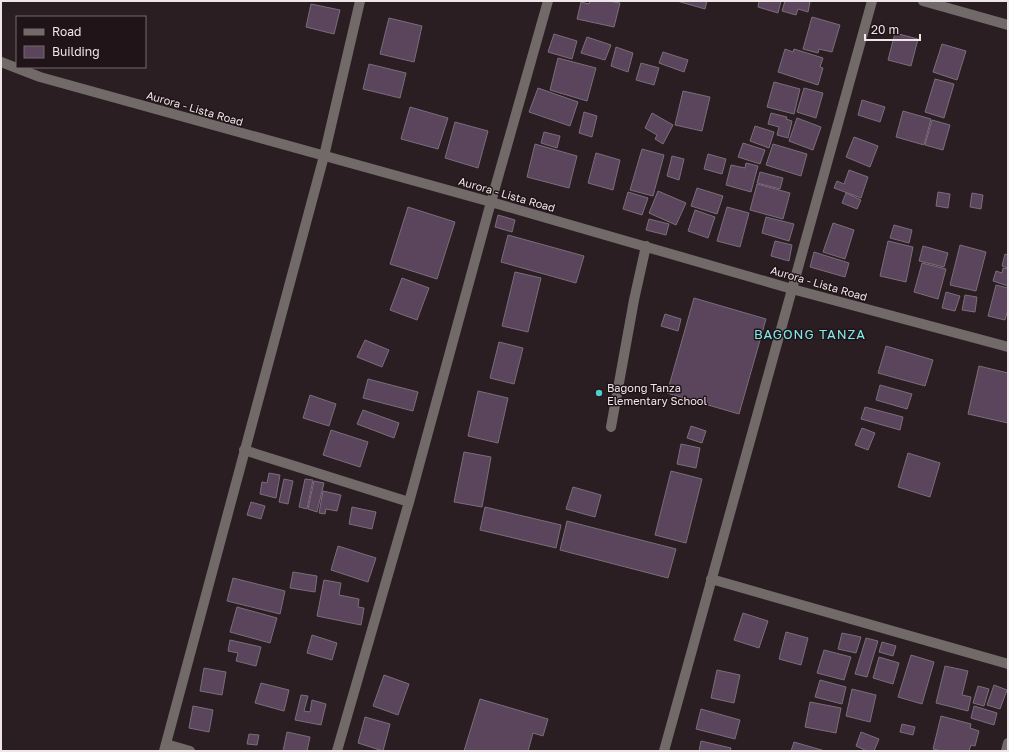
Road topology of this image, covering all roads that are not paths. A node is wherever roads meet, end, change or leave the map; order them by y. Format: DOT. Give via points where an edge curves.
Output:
graph roads {
  1 [pos="360,1"];
  2 [pos="548,1"];
  3 [pos="872,1"];
  4 [pos="923,1"];
  5 [pos="1008,24"];
  6 [pos="1,62"];
  7 [pos="16,68"];
  8 [pos="17,68"];
  9 [pos="324,156"];
  10 [pos="491,202"];
  11 [pos="646,246"];
  12 [pos="792,289"];
  13 [pos="1008,348"];
  14 [pos="611,427"];
  15 [pos="244,450"];
  16 [pos="409,502"];
  17 [pos="711,580"];
  18 [pos="1008,664"];
  19 [pos="1008,743"];
  20 [pos="165,747"];
  21 [pos="190,751"];
  22 [pos="337,751"];
  23 [pos="664,751"];
  24 [pos="1006,751"];
  1 -- 9 [label="street"];
  2 -- 10 [label="street"];
  3 -- 12 [label="street"];
  4 -- 5 [label="street"];
  6 -- 7 [label="street, Aurora - Lista Road"];
  8 -- 9 [label="street, Aurora - Lista Road" via="40,77"];
  9 -- 10 [label="street, Aurora - Lista Road"];
  9 -- 15 [label="street"];
  10 -- 11 [label="street, Aurora - Lista Road"];
  10 -- 16 [label="street"];
  11 -- 12 [label="street, Aurora - Lista Road"];
  11 -- 14 [label="street"];
  12 -- 13 [label="street, Aurora - Lista Road"];
  12 -- 17 [label="street"];
  15 -- 16 [label="street"];
  15 -- 20 [label="street"];
  16 -- 22 [label="street"];
  17 -- 18 [label="street"];
  17 -- 23 [label="street"];
  19 -- 24 [label="street"];
  20 -- 21 [label="street"];
}
